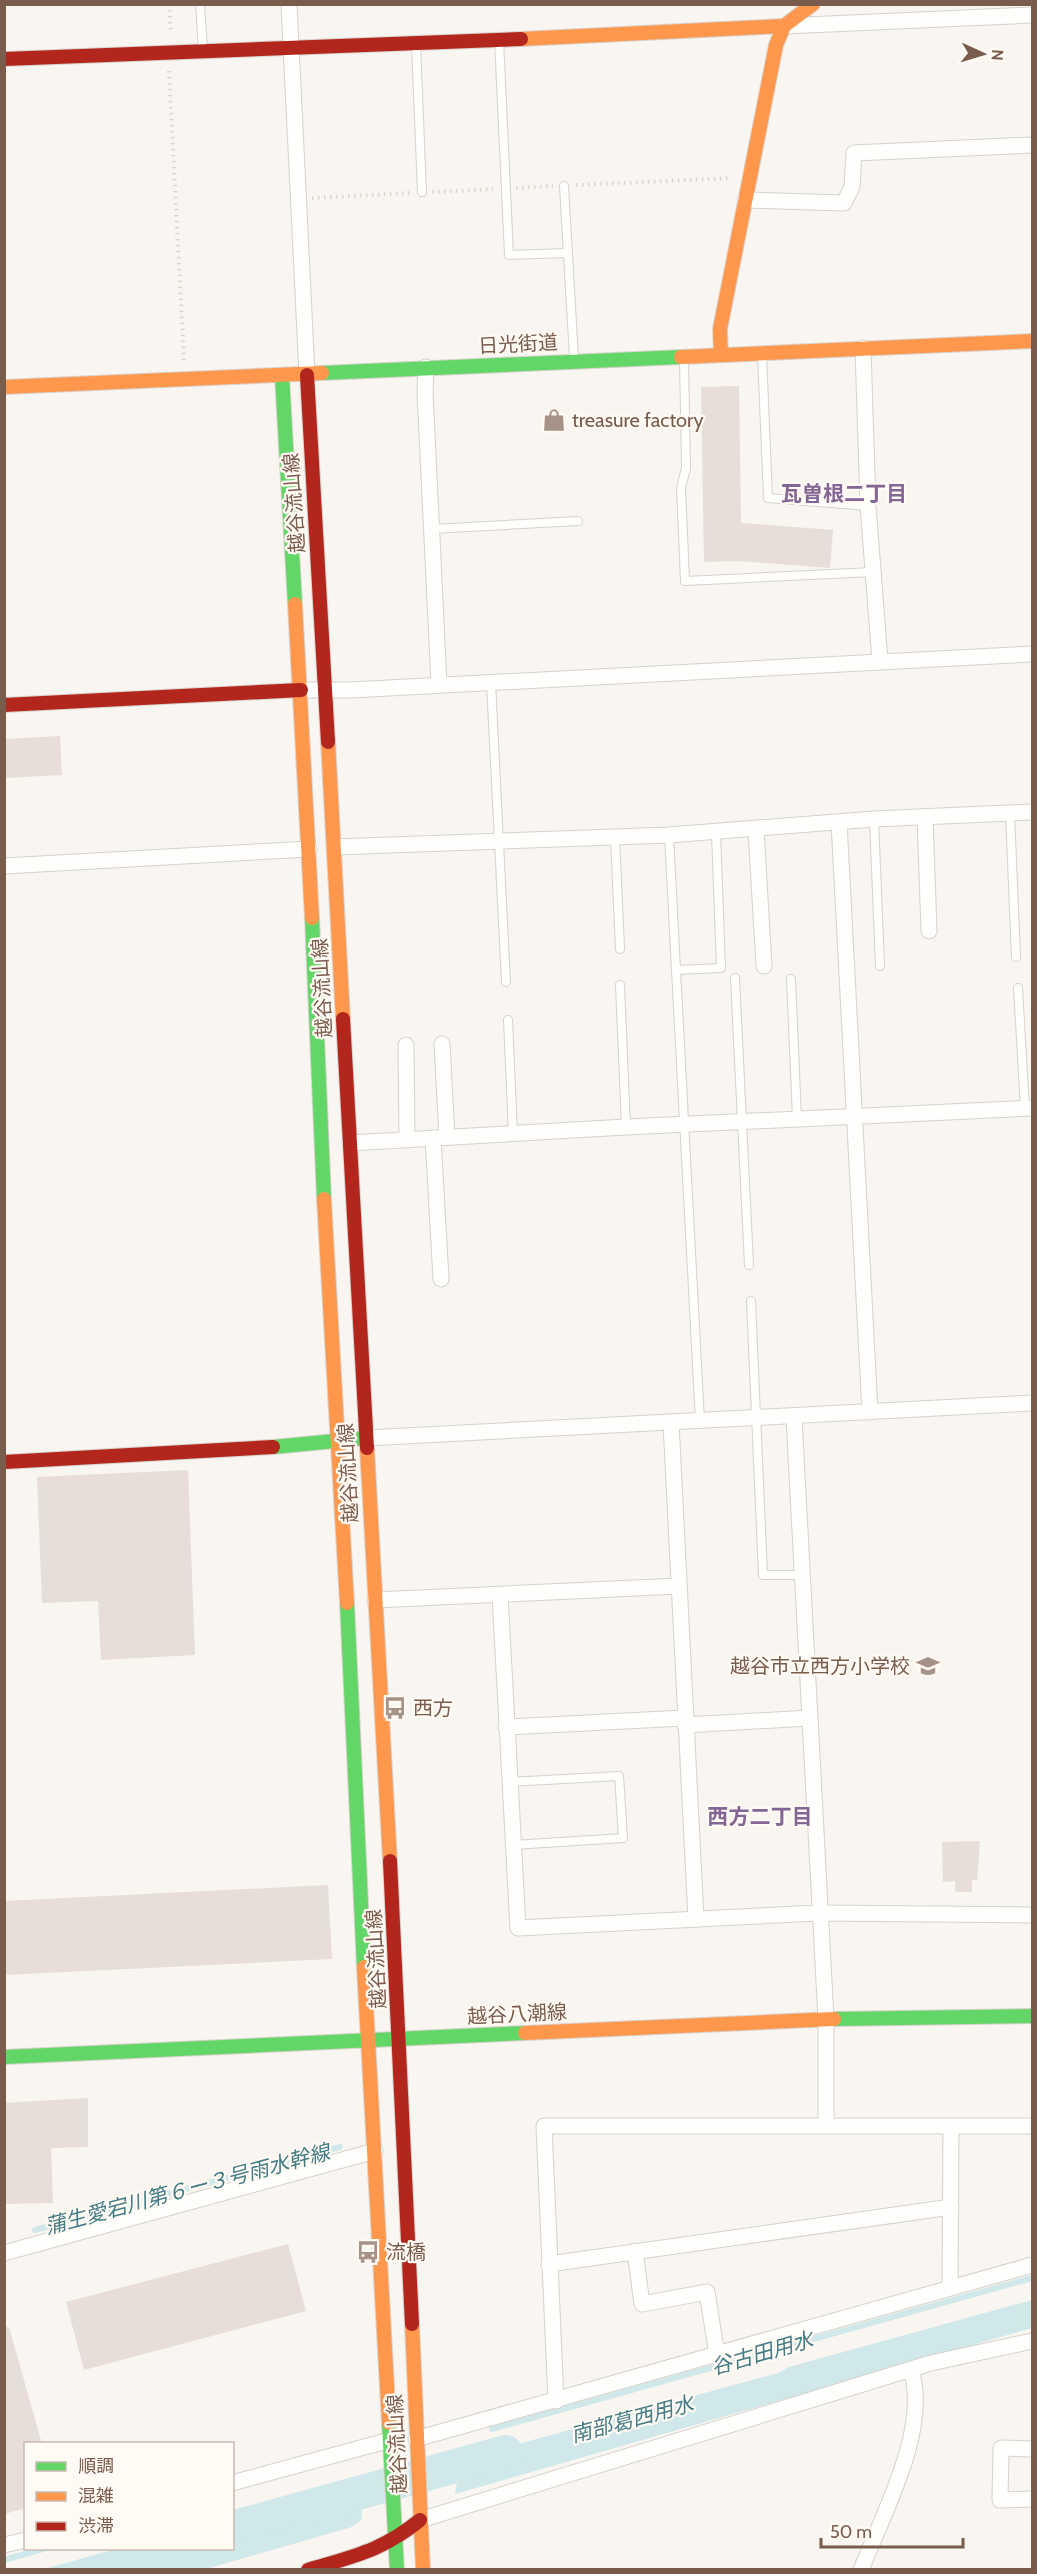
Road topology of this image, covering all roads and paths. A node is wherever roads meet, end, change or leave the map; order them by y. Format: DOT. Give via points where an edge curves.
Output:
graph roads {
  1 [pos="169,4"];
  2 [pos="200,4"];
  3 [pos="289,4"];
  4 [pos="813,4"];
  5 [pos="1032,15"];
  6 [pos="784,26"];
  7 [pos="499,39"];
  8 [pos="416,44"];
  9 [pos="291,49"];
  10 [pos="203,51"];
  11 [pos="171,53"];
  12 [pos="4,59"];
  13 [pos="169,67"];
  14 [pos="1032,145"];
  15 [pos="749,178"];
  16 [pos="564,186"];
  17 [pos="505,188"];
  18 [pos="422,192"];
  19 [pos="297,198"];
  20 [pos="745,200"];
  21 [pos="567,253"];
  22 [pos="1032,341"];
  23 [pos="863,348"];
  24 [pos="762,353"];
  25 [pos="720,355"];
  26 [pos="683,357"];
  27 [pos="184,361"];
  28 [pos="575,361"];
  29 [pos="426,368"];
  30 [pos="307,375"];
  31 [pos="282,376"];
  32 [pos="4,387"];
  33 [pos="868,506"];
  34 [pos="578,520"];
  35 [pos="432,529"];
  36 [pos="873,572"];
  37 [pos="1032,654"];
  38 [pos="880,661"];
  39 [pos="491,682"];
  40 [pos="439,684"];
  41 [pos="301,690"];
  42 [pos="326,690"];
  43 [pos="4,705"];
  44 [pos="1032,812"];
  45 [pos="1010,814"];
  46 [pos="925,817"];
  47 [pos="874,819"];
  48 [pos="839,822"];
  49 [pos="756,830"];
  50 [pos="716,832"];
  51 [pos="615,835"];
  52 [pos="669,835"];
  53 [pos="498,840"];
  54 [pos="334,847"];
  55 [pos="309,849"];
  56 [pos="4,866"];
  57 [pos="929,932"];
  58 [pos="620,949"];
  59 [pos="1016,957"];
  60 [pos="764,966"];
  61 [pos="880,966"];
  62 [pos="676,970"];
  63 [pos="735,978"];
  64 [pos="791,979"];
  65 [pos="506,982"];
  66 [pos="620,985"];
  67 [pos="1018,988"];
  68 [pos="508,1020"];
  69 [pos="442,1044"];
  70 [pos="406,1045"];
  71 [pos="1029,1108"];
  72 [pos="854,1117"];
  73 [pos="797,1118"];
  74 [pos="741,1122"];
  75 [pos="685,1126"];
  76 [pos="626,1127"];
  77 [pos="513,1134"];
  78 [pos="440,1138"];
  79 [pos="407,1140"];
  80 [pos="350,1143"];
  81 [pos="749,1265"];
  82 [pos="441,1279"];
  83 [pos="751,1301"];
  84 [pos="1032,1403"];
  85 [pos="870,1412"];
  86 [pos="794,1418"];
  87 [pos="756,1419"];
  88 [pos="700,1421"];
  89 [pos="671,1423"];
  90 [pos="366,1438"];
  91 [pos="340,1442"];
  92 [pos="4,1462"];
  93 [pos="802,1575"];
  94 [pos="679,1586"];
  95 [pos="500,1595"];
  96 [pos="375,1600"];
  97 [pos="809,1718"];
  98 [pos="685,1721"];
  99 [pos="506,1727"];
  100 [pos="509,1782"];
  101 [pos="513,1845"];
  102 [pos="819,1913"];
  103 [pos="1032,1916"];
  104 [pos="696,1919"];
  105 [pos="1032,2016"];
  106 [pos="826,2019"];
  107 [pos="400,2039"];
  108 [pos="368,2041"];
  109 [pos="4,2057"];
  110 [pos="826,2125"];
  111 [pos="951,2126"];
  112 [pos="1032,2126"];
  113 [pos="375,2151"];
  114 [pos="951,2207"];
  115 [pos="635,2252"];
  116 [pos="4,2253"];
  117 [pos="549,2264"];
  118 [pos="1032,2265"];
  119 [pos="950,2287"];
  120 [pos="1032,2341"];
  121 [pos="717,2355"];
  122 [pos="911,2370"];
  123 [pos="556,2401"];
  124 [pos="416,2440"];
  125 [pos="390,2441"];
  126 [pos="1032,2449"];
  127 [pos="234,2482"];
  128 [pos="1032,2499"];
  129 [pos="420,2519"];
  130 [pos="396,2540"];
  131 [pos="24,2541"];
  132 [pos="4,2546"];
  133 [pos="308,2570"];
  134 [pos="397,2570"];
  135 [pos="423,2570"];
  136 [pos="861,2570"];
  1 -- 11 [label="path"];
  2 -- 10 [label="lane"];
  3 -- 9 [label="street"];
  4 -- 6 [label="main road"];
  5 -- 6 [label="street"];
  6 -- 7 [label="main road"];
  6 -- 15 [label="main road" via="776,45"];
  7 -- 8 [label="main road"];
  7 -- 17 [label="lane"];
  8 -- 9 [label="main road"];
  8 -- 18 [label="lane"];
  9 -- 10 [label="main road"];
  9 -- 19 [label="street"];
  10 -- 11 [label="main road"];
  11 -- 12 [label="main road"];
  13 -- 27 [label="path"];
  14 -- 20 [label="street" via="854,153 852,187 844,203"];
  15 -- 16 [label="path"];
  15 -- 20 [label="main road"];
  16 -- 17 [label="path"];
  16 -- 21 [label="lane"];
  17 -- 18 [label="path"];
  17 -- 21 [label="lane" via="509,255"];
  18 -- 19 [label="path"];
  19 -- 30 [label="street"];
  20 -- 25 [label="main road" via="720,329"];
  21 -- 28 [label="lane"];
  22 -- 23 [label="main road, 日光街道"];
  23 -- 24 [label="main road, 日光街道"];
  23 -- 33 [label="street"];
  24 -- 25 [label="main road, 日光街道"];
  24 -- 33 [label="lane" via="768,498"];
  25 -- 26 [label="main road, 日光街道"];
  26 -- 28 [label="main road, 日光街道"];
  26 -- 36 [label="lane" via="686,468 681,489 685,581"];
  28 -- 29 [label="main road, 日光街道"];
  29 -- 30 [label="main road, 日光街道"];
  29 -- 35 [label="street"];
  30 -- 31 [label="main road, 日光街道"];
  30 -- 42 [label="main road, 越谷流山線"];
  31 -- 32 [label="main road, 日光街道"];
  31 -- 41 [label="main road, 越谷流山線"];
  33 -- 36 [label="street"];
  34 -- 35 [label="lane"];
  35 -- 40 [label="street"];
  36 -- 38 [label="street"];
  37 -- 38 [label="street"];
  38 -- 39 [label="street"];
  39 -- 40 [label="street"];
  39 -- 53 [label="lane"];
  40 -- 42 [label="street"];
  41 -- 42 [label="street"];
  41 -- 43 [label="main road"];
  41 -- 55 [label="main road, 越谷流山線"];
  42 -- 54 [label="main road, 越谷流山線"];
  44 -- 45 [label="street"];
  45 -- 46 [label="street"];
  45 -- 59 [label="lane"];
  46 -- 47 [label="street"];
  46 -- 57 [label="street"];
  47 -- 48 [label="street"];
  47 -- 61 [label="lane"];
  48 -- 49 [label="street"];
  48 -- 72 [label="street"];
  49 -- 50 [label="street"];
  49 -- 60 [label="street"];
  50 -- 52 [label="street"];
  50 -- 62 [label="lane" via="721,968"];
  51 -- 52 [label="street"];
  51 -- 53 [label="street"];
  51 -- 58 [label="lane"];
  52 -- 62 [label="lane"];
  53 -- 54 [label="street"];
  53 -- 65 [label="lane"];
  54 -- 80 [label="main road, 越谷流山線"];
  55 -- 56 [label="street"];
  55 -- 91 [label="main road, 越谷流山線" via="320,1142"];
  62 -- 75 [label="lane"];
  63 -- 74 [label="lane"];
  64 -- 73 [label="lane"];
  66 -- 76 [label="lane"];
  67 -- 71 [label="lane"];
  68 -- 77 [label="lane"];
  69 -- 78 [label="street"];
  70 -- 79 [label="street"];
  71 -- 72 [label="street"];
  72 -- 73 [label="street"];
  72 -- 85 [label="street"];
  73 -- 74 [label="street"];
  74 -- 75 [label="street"];
  74 -- 81 [label="lane"];
  75 -- 76 [label="street"];
  75 -- 88 [label="lane"];
  76 -- 77 [label="street"];
  77 -- 78 [label="street"];
  78 -- 79 [label="street"];
  78 -- 82 [label="street"];
  79 -- 80 [label="street"];
  80 -- 90 [label="main road, 越谷流山線"];
  83 -- 87 [label="lane"];
  84 -- 85 [label="street"];
  85 -- 86 [label="street"];
  86 -- 87 [label="street"];
  86 -- 93 [label="street"];
  87 -- 88 [label="street"];
  87 -- 93 [label="lane" via="763,1575"];
  88 -- 89 [label="street"];
  89 -- 90 [label="street"];
  89 -- 94 [label="street"];
  90 -- 91 [label="main road"];
  90 -- 96 [label="main road, 越谷流山線"];
  91 -- 92 [label="main road"];
  91 -- 108 [label="main road, 越谷流山線"];
  93 -- 97 [label="street"];
  94 -- 95 [label="street"];
  94 -- 98 [label="street"];
  95 -- 96 [label="street"];
  95 -- 99 [label="street"];
  96 -- 107 [label="main road, 越谷流山線"];
  97 -- 98 [label="street"];
  97 -- 102 [label="street"];
  98 -- 99 [label="street"];
  98 -- 104 [label="street"];
  99 -- 100 [label="street"];
  100 -- 101 [label="street"];
  100 -- 101 [label="lane" via="619,1776 623,1838"];
  101 -- 104 [label="street" via="518,1928"];
  102 -- 103 [label="street"];
  102 -- 104 [label="street"];
  102 -- 106 [label="street"];
  105 -- 106 [label="main road, 越谷八潮線"];
  106 -- 107 [label="main road, 越谷八潮線"];
  106 -- 110 [label="street"];
  107 -- 108 [label="main road, 越谷八潮線"];
  107 -- 124 [label="main road, 越谷流山線"];
  108 -- 109 [label="main road, 越谷八潮線"];
  108 -- 113 [label="main road, 越谷流山線"];
  110 -- 111 [label="street"];
  110 -- 117 [label="street" via="544,2126"];
  111 -- 112 [label="street"];
  111 -- 114 [label="street"];
  113 -- 116 [label="street"];
  113 -- 125 [label="main road, 越谷流山線"];
  114 -- 115 [label="street"];
  114 -- 119 [label="street"];
  115 -- 117 [label="street"];
  115 -- 121 [label="street" via="642,2304 707,2292"];
  117 -- 123 [label="street"];
  118 -- 119 [label="street"];
  119 -- 121 [label="street"];
  120 -- 122 [label="street"];
  121 -- 123 [label="street"];
  122 -- 129 [label="street"];
  122 -- 136 [label="street" via="917,2387 914,2432"];
  123 -- 124 [label="street"];
  124 -- 129 [label="main road, 越谷流山線"];
  125 -- 127 [label="street"];
  125 -- 130 [label="main road, 越谷流山線"];
  126 -- 128 [label="street" via="1001,2448 1000,2500"];
  129 -- 130 [label="main road"];
  129 -- 135 [label="main road, 越谷流山線"];
  130 -- 133 [label="main road"];
  130 -- 134 [label="main road, 越谷流山線"];
  131 -- 132 [label="street"];
}
